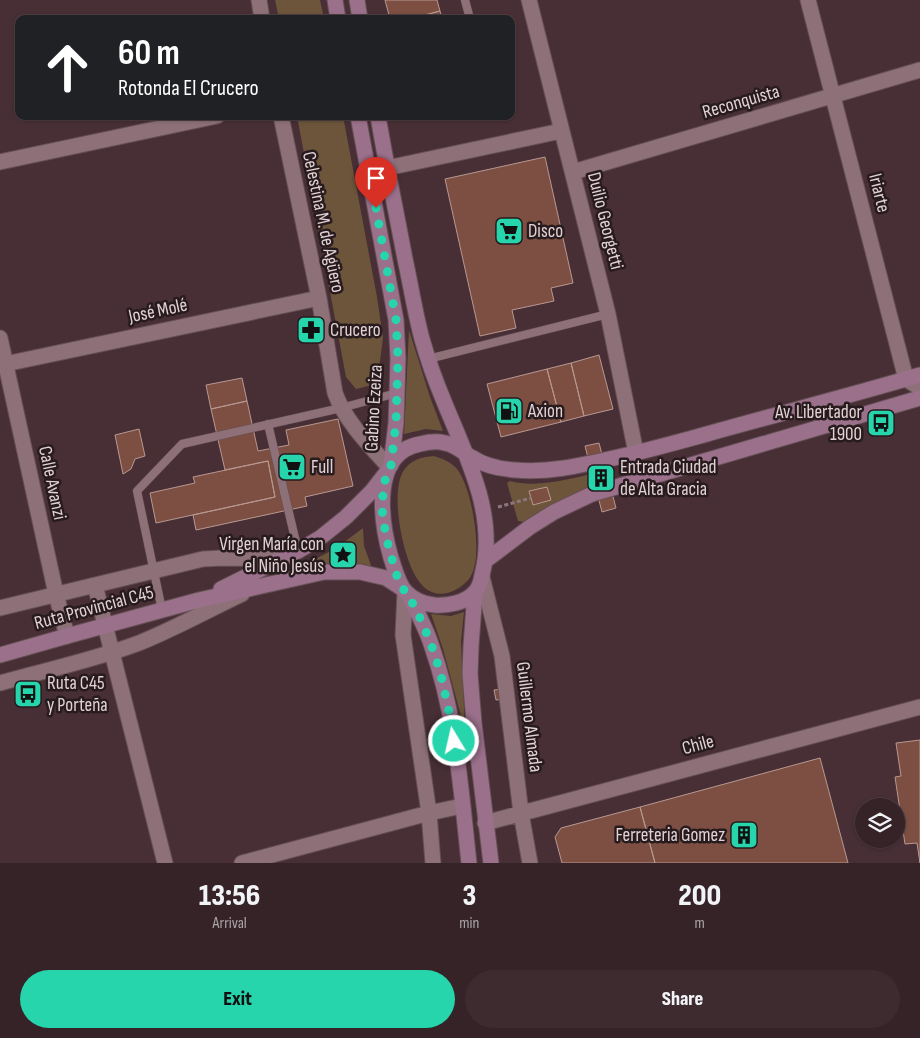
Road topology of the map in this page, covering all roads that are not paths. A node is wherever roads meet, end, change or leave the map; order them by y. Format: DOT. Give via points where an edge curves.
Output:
graph roads {
  1 [pos="259,0"];
  2 [pos="335,0"];
  3 [pos="357,0"];
  4 [pos="465,0"];
  5 [pos="529,0"];
  6 [pos="808,0"];
  7 [pos="261,15"];
  8 [pos="337,15"];
  9 [pos="359,15"];
  10 [pos="469,15"];
  11 [pos="920,70"];
  12 [pos="833,96"];
  13 [pos="199,120"];
  14 [pos="282,120"];
  15 [pos="359,120"];
  16 [pos="379,120"];
  17 [pos="562,131"];
  18 [pos="0,162"];
  19 [pos="387,168"];
  20 [pos="573,172"];
  21 [pos="319,298"];
  22 [pos="608,314"];
  23 [pos="0,338"];
  24 [pos="428,359"];
  25 [pos="5,364"];
  26 [pos="913,377"];
  27 [pos="920,388"];
  28 [pos="397,393"];
  29 [pos="920,398"];
  30 [pos="341,408"];
  31 [pos="268,424"];
  32 [pos="465,453"];
  33 [pos="636,453"];
  34 [pos="390,467"];
  35 [pos="298,551"];
  36 [pos="281,559"];
  37 [pos="485,561"];
  38 [pos="154,572"];
  39 [pos="482,577"];
  40 [pos="95,585"];
  41 [pos="257,587"];
  42 [pos="405,592"];
  43 [pos="476,592"];
  44 [pos="56,594"];
  45 [pos="199,600"];
  46 [pos="0,608"];
  47 [pos="162,610"];
  48 [pos="106,625"];
  49 [pos="67,636"];
  50 [pos="112,652"];
  51 [pos="0,655"];
  52 [pos="0,683"];
  53 [pos="920,707"];
  54 [pos="462,806"];
  55 [pos="429,813"];
  56 [pos="521,813"];
  57 [pos="486,823"];
  58 [pos="165,863"];
  59 [pos="242,863"];
  60 [pos="433,863"];
  61 [pos="468,863"];
  62 [pos="491,863"];
  63 [pos="530,863"];
  1 -- 7 [label="street"];
  2 -- 8 [label="main road"];
  3 -- 9 [label="main road"];
  4 -- 10 [label="lane"];
  5 -- 17 [label="street, Duilio Georgetti"];
  6 -- 12 [label="street, Iriarte"];
  11 -- 12 [label="street, Reconquista"];
  12 -- 20 [label="street, Reconquista"];
  12 -- 26 [label="street, Iriarte"];
  13 -- 18 [label="street"];
  14 -- 21 [label="street, Celestina M. de Agüero"];
  15 -- 28 [label="main road, Gabino Ezeiza" via="396,320"];
  16 -- 19 [label="main road"];
  17 -- 19 [label="street"];
  17 -- 20 [label="street, Duilio Georgetti"];
  19 -- 24 [label="main road"];
  20 -- 22 [label="street, Duilio Georgetti"];
  21 -- 25 [label="street, José Molé"];
  21 -- 30 [label="street, Celestina M. de Agüero"];
  22 -- 24 [label="lane"];
  22 -- 33 [label="street, Duilio Georgetti"];
  23 -- 25 [label="street, Calle Avanzi"];
  24 -- 32 [label="main road"];
  25 -- 44 [label="street, Calle Avanzi"];
  26 -- 27 [label="street"];
  26 -- 33 [label="main road"];
  28 -- 30 [label="lane"];
  28 -- 34 [label="main road, Gabino Ezeiza"];
  29 -- 37 [label="main road" via="592,494 554,512"];
  30 -- 31 [label="lane"];
  30 -- 34 [label="street, Celestina M. de Agüero"];
  31 -- 35 [label="lane"];
  31 -- 38 [label="lane" via="182,444 137,492"];
  32 -- 33 [label="main road" via="494,467 533,471 580,466"];
  32 -- 34 [label="main road" via="444,442 420,444 406,448"];
  32 -- 37 [label="main road" via="483,512"];
  34 -- 35 [label="main road, Ruta Provincial C45" via="346,517"];
  34 -- 42 [label="main road" via="383,488 383,520 391,557"];
  35 -- 36 [label="main road, Ruta Provincial C45"];
  36 -- 38 [label="street" via="203,559"];
  36 -- 45 [label="main road, Ruta Provincial C45"];
  37 -- 39 [label="main road"];
  38 -- 40 [label="street"];
  38 -- 47 [label="lane"];
  39 -- 43 [label="main road"];
  39 -- 56 [label="street, Guillermo Almada" via="502,656"];
  40 -- 44 [label="street"];
  40 -- 48 [label="street"];
  41 -- 42 [label="main road, Ruta Provincial C45" via="324,572 360,572 386,578"];
  41 -- 45 [label="main road, Ruta Provincial C45"];
  41 -- 50 [label="street" via="162,634"];
  42 -- 43 [label="main road" via="418,602 442,606 461,601"];
  42 -- 54 [label="main road" via="425,629 440,671 452,725"];
  42 -- 55 [label="street" via="403,635"];
  43 -- 57 [label="main road" via="470,674"];
  44 -- 46 [label="street"];
  44 -- 49 [label="street, Calle Avanzi"];
  45 -- 47 [label="main road, Ruta Provincial C45"];
  47 -- 48 [label="main road, Ruta Provincial C45"];
  48 -- 49 [label="main road, Ruta Provincial C45"];
  48 -- 50 [label="street"];
  49 -- 51 [label="main road, Ruta Provincial C45"];
  50 -- 52 [label="street"];
  50 -- 58 [label="street"];
  53 -- 56 [label="street, Chile"];
  54 -- 55 [label="street"];
  54 -- 61 [label="main road"];
  55 -- 59 [label="street"];
  55 -- 60 [label="street"];
  56 -- 57 [label="street, Chile"];
  56 -- 63 [label="street, Guillermo Almada"];
  57 -- 62 [label="main road"];
}
